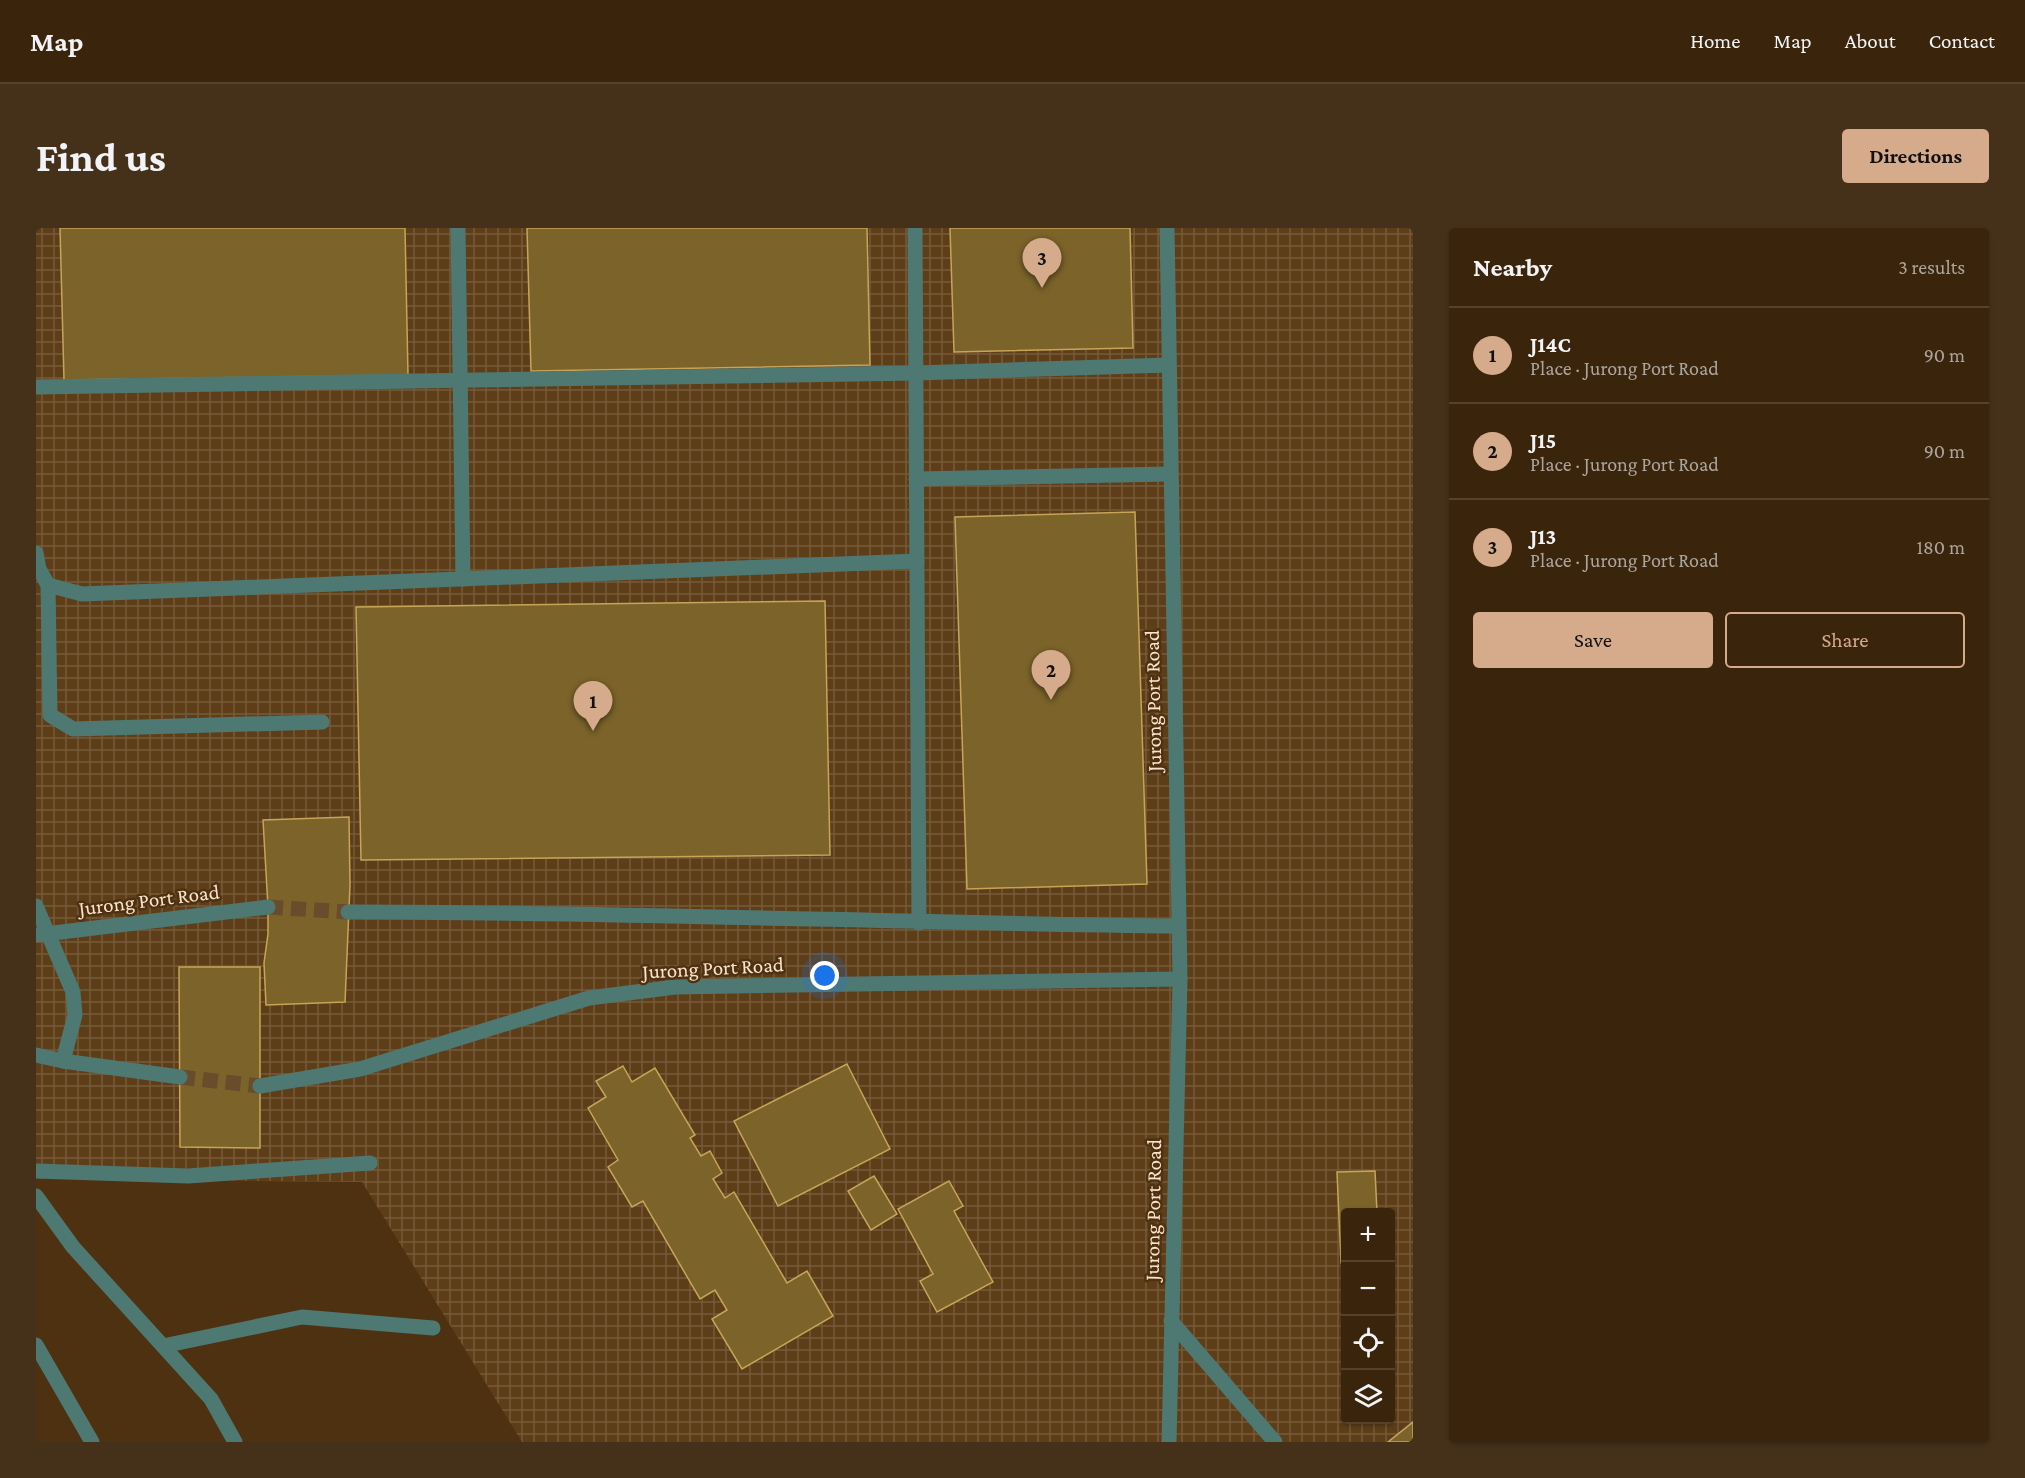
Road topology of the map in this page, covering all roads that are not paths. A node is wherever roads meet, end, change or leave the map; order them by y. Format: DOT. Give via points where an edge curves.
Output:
graph roads {
  1 [pos="458,228"];
  2 [pos="915,228"];
  3 [pos="1167,228"];
  4 [pos="1169,365"];
  5 [pos="916,373"];
  6 [pos="460,381"];
  7 [pos="36,387"];
  8 [pos="1169,474"];
  9 [pos="916,479"];
  10 [pos="36,553"];
  11 [pos="917,561"];
  12 [pos="463,579"];
  13 [pos="48,585"];
  14 [pos="322,722"];
  15 [pos="36,906"];
  16 [pos="268,907"];
  17 [pos="348,912"];
  18 [pos="919,923"];
  19 [pos="1178,926"];
  20 [pos="43,934"];
  21 [pos="1180,979"];
  22 [pos="36,1054"];
  23 [pos="63,1061"];
  24 [pos="180,1077"];
  25 [pos="260,1086"];
  26 [pos="370,1163"];
  27 [pos="36,1171"];
  28 [pos="36,1196"];
  29 [pos="1171,1321"];
  30 [pos="433,1328"];
  31 [pos="36,1346"];
  32 [pos="163,1346"];
  33 [pos="92,1442"];
  34 [pos="235,1442"];
  35 [pos="1169,1442"];
  36 [pos="1275,1442"];
  1 -- 6 [label="street"];
  2 -- 5 [label="street"];
  3 -- 4 [label="street, Jurong Port Road"];
  4 -- 5 [label="street"];
  4 -- 8 [label="street, Jurong Port Road"];
  5 -- 6 [label="street"];
  5 -- 9 [label="street"];
  6 -- 7 [label="street"];
  6 -- 12 [label="street"];
  8 -- 9 [label="street"];
  8 -- 19 [label="street, Jurong Port Road"];
  9 -- 11 [label="street"];
  10 -- 13 [label="street"];
  11 -- 12 [label="street"];
  11 -- 18 [label="street"];
  12 -- 13 [label="street" via="82,594"];
  13 -- 14 [label="street" via="50,715 73,729"];
  15 -- 20 [label="street"];
  16 -- 20 [label="street, Jurong Port Road"];
  17 -- 18 [label="street" via="588,912"];
  18 -- 19 [label="street"];
  19 -- 21 [label="street, Jurong Port Road"];
  20 -- 23 [label="street" via="67,974 74,1003 71,1037"];
  21 -- 25 [label="street, Jurong Port Road" via="675,987 589,998 360,1070"];
  21 -- 29 [label="street, Jurong Port Road"];
  22 -- 23 [label="street"];
  23 -- 24 [label="street"];
  26 -- 27 [label="street" via="188,1176"];
  28 -- 32 [label="street" via="73,1247"];
  29 -- 35 [label="street, Jurong Port Road"];
  29 -- 36 [label="street"];
  30 -- 32 [label="street" via="302,1317"];
  31 -- 33 [label="street"];
  32 -- 34 [label="street" via="211,1400"];
}
